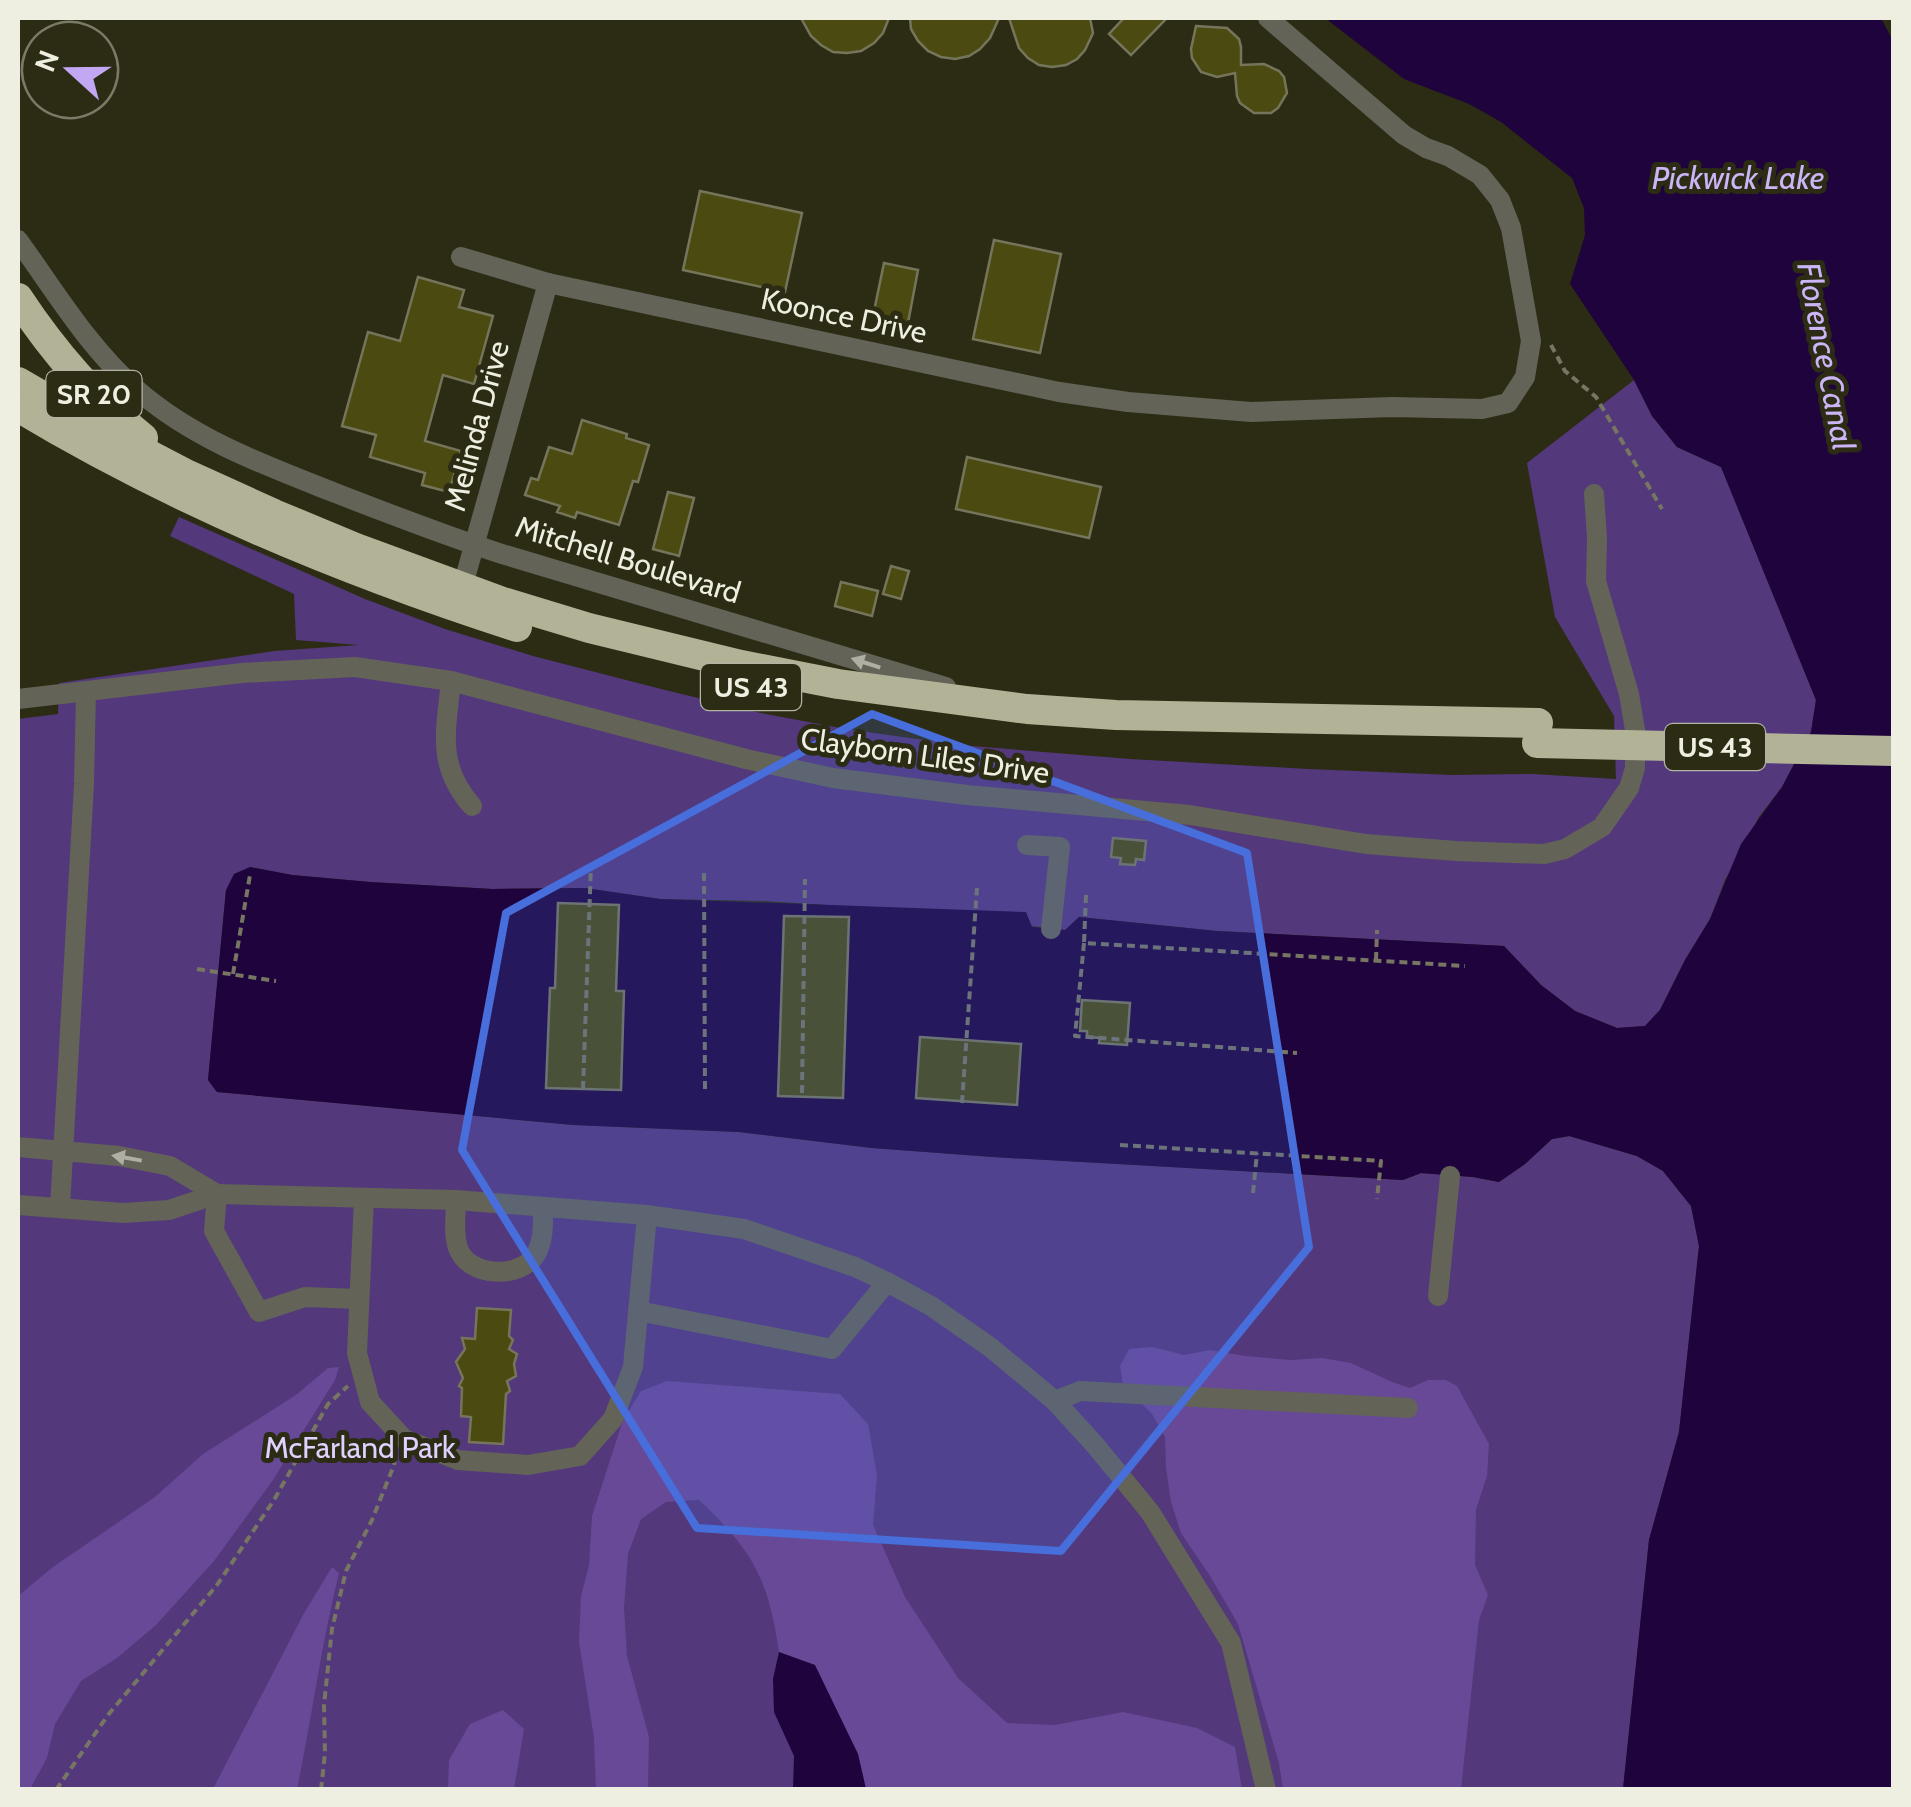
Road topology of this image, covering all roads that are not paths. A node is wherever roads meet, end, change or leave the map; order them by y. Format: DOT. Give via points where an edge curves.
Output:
graph roads {
  1 [pos="1268,18"];
  2 [pos="18,240"];
  3 [pos="461,257"];
  4 [pos="548,283"];
  5 [pos="18,298"];
  6 [pos="18,382"];
  7 [pos="18,407"];
  8 [pos="256,462"];
  9 [pos="188,474"];
  10 [pos="1594,494"];
  11 [pos="239,497"];
  12 [pos="476,546"];
  13 [pos="463,586"];
  14 [pos="451,681"];
  15 [pos="86,691"];
  16 [pos="18,699"];
  17 [pos="1026,709"];
  18 [pos="1894,730"];
  19 [pos="1537,733"];
  20 [pos="1894,750"];
  21 [pos="472,806"];
  22 [pos="1027,845"];
  23 [pos="1051,929"];
  24 [pos="18,1147"];
  25 [pos="63,1150"];
  26 [pos="1450,1176"];
  27 [pos="216,1194"];
  28 [pos="364,1198"];
  29 [pos="456,1200"];
  30 [pos="18,1205"];
  31 [pos="60,1208"];
  32 [pos="543,1208"];
  33 [pos="647,1215"];
  34 [pos="887,1282"];
  35 [pos="1438,1296"];
  36 [pos="360,1299"];
  37 [pos="638,1311"];
  38 [pos="1055,1401"];
  39 [pos="1408,1408"];
  40 [pos="1266,1790"];
  1 -- 4 [label="street, Koonce Drive" via="1404,134 1480,175 1500,200 1530,341 1525,377 1508,403 1482,409 1251,412 1128,402"];
  2 -- 8 [label="street, Mitchell Boulevard" via="60,302 135,388 185,426"];
  3 -- 4 [label="street, Koonce Drive"];
  4 -- 12 [label="street, Melinda Drive"];
  5 -- 9 [label="highway, SR 20" via="66,366"];
  6 -- 9 [label="highway, US 43"];
  7 -- 19 [label="highway, US 43" via="196,502 350,570 539,634 693,675 914,715 1091,732"];
  8 -- 11 [label="street"];
  8 -- 12 [label="street, Mitchell Boulevard"];
  9 -- 11 [label="highway, US 43"];
  10 -- 14 [label="street, Clayborn Liles Drive" via="1596,581 1629,694 1635,768 1602,826 1544,854 1366,844 1190,815 833,778"];
  11 -- 13 [label="highway, US 43"];
  12 -- 13 [label="street, Melinda Drive"];
  17 -- 12 [label="street, Mitchell Boulevard, one-way"];
  13 -- 17 [label="highway, US 43" via="589,628 740,666"];
  14 -- 15 [label="street, Clayborn Liles Drive" via="332,666"];
  14 -- 21 [label="street" via="444,748 458,789"];
  15 -- 16 [label="street, Clayborn Liles Drive"];
  15 -- 25 [label="street"];
  17 -- 19 [label="highway, US 43"];
  18 -- 19 [label="highway, US 43"];
  19 -- 20 [label="highway, US 43, bridge"];
  22 -- 23 [label="street" via="1060,846"];
  24 -- 25 [label="street"];
  27 -- 25 [label="street, one-way" via="170,1166"];
  25 -- 31 [label="street"];
  26 -- 35 [label="street"];
  27 -- 28 [label="street"];
  27 -- 31 [label="street" via="170,1210"];
  27 -- 36 [label="street" via="214,1231 259,1312 306,1298"];
  28 -- 29 [label="street"];
  28 -- 36 [label="street"];
  29 -- 32 [label="street"];
  29 -- 32 [label="street" via="458,1250 473,1266 496,1272 534,1258 543,1238"];
  30 -- 31 [label="street"];
  32 -- 33 [label="street"];
  33 -- 34 [label="street" via="744,1229"];
  33 -- 37 [label="street"];
  34 -- 37 [label="street" via="832,1350"];
  34 -- 38 [label="street" via="990,1347"];
  36 -- 37 [label="street" via="357,1353 370,1402 404,1439 458,1460 528,1465 580,1456 614,1420 633,1367"];
  38 -- 39 [label="street" via="1080,1391"];
  38 -- 40 [label="street" via="1150,1512 1231,1643"];
}
